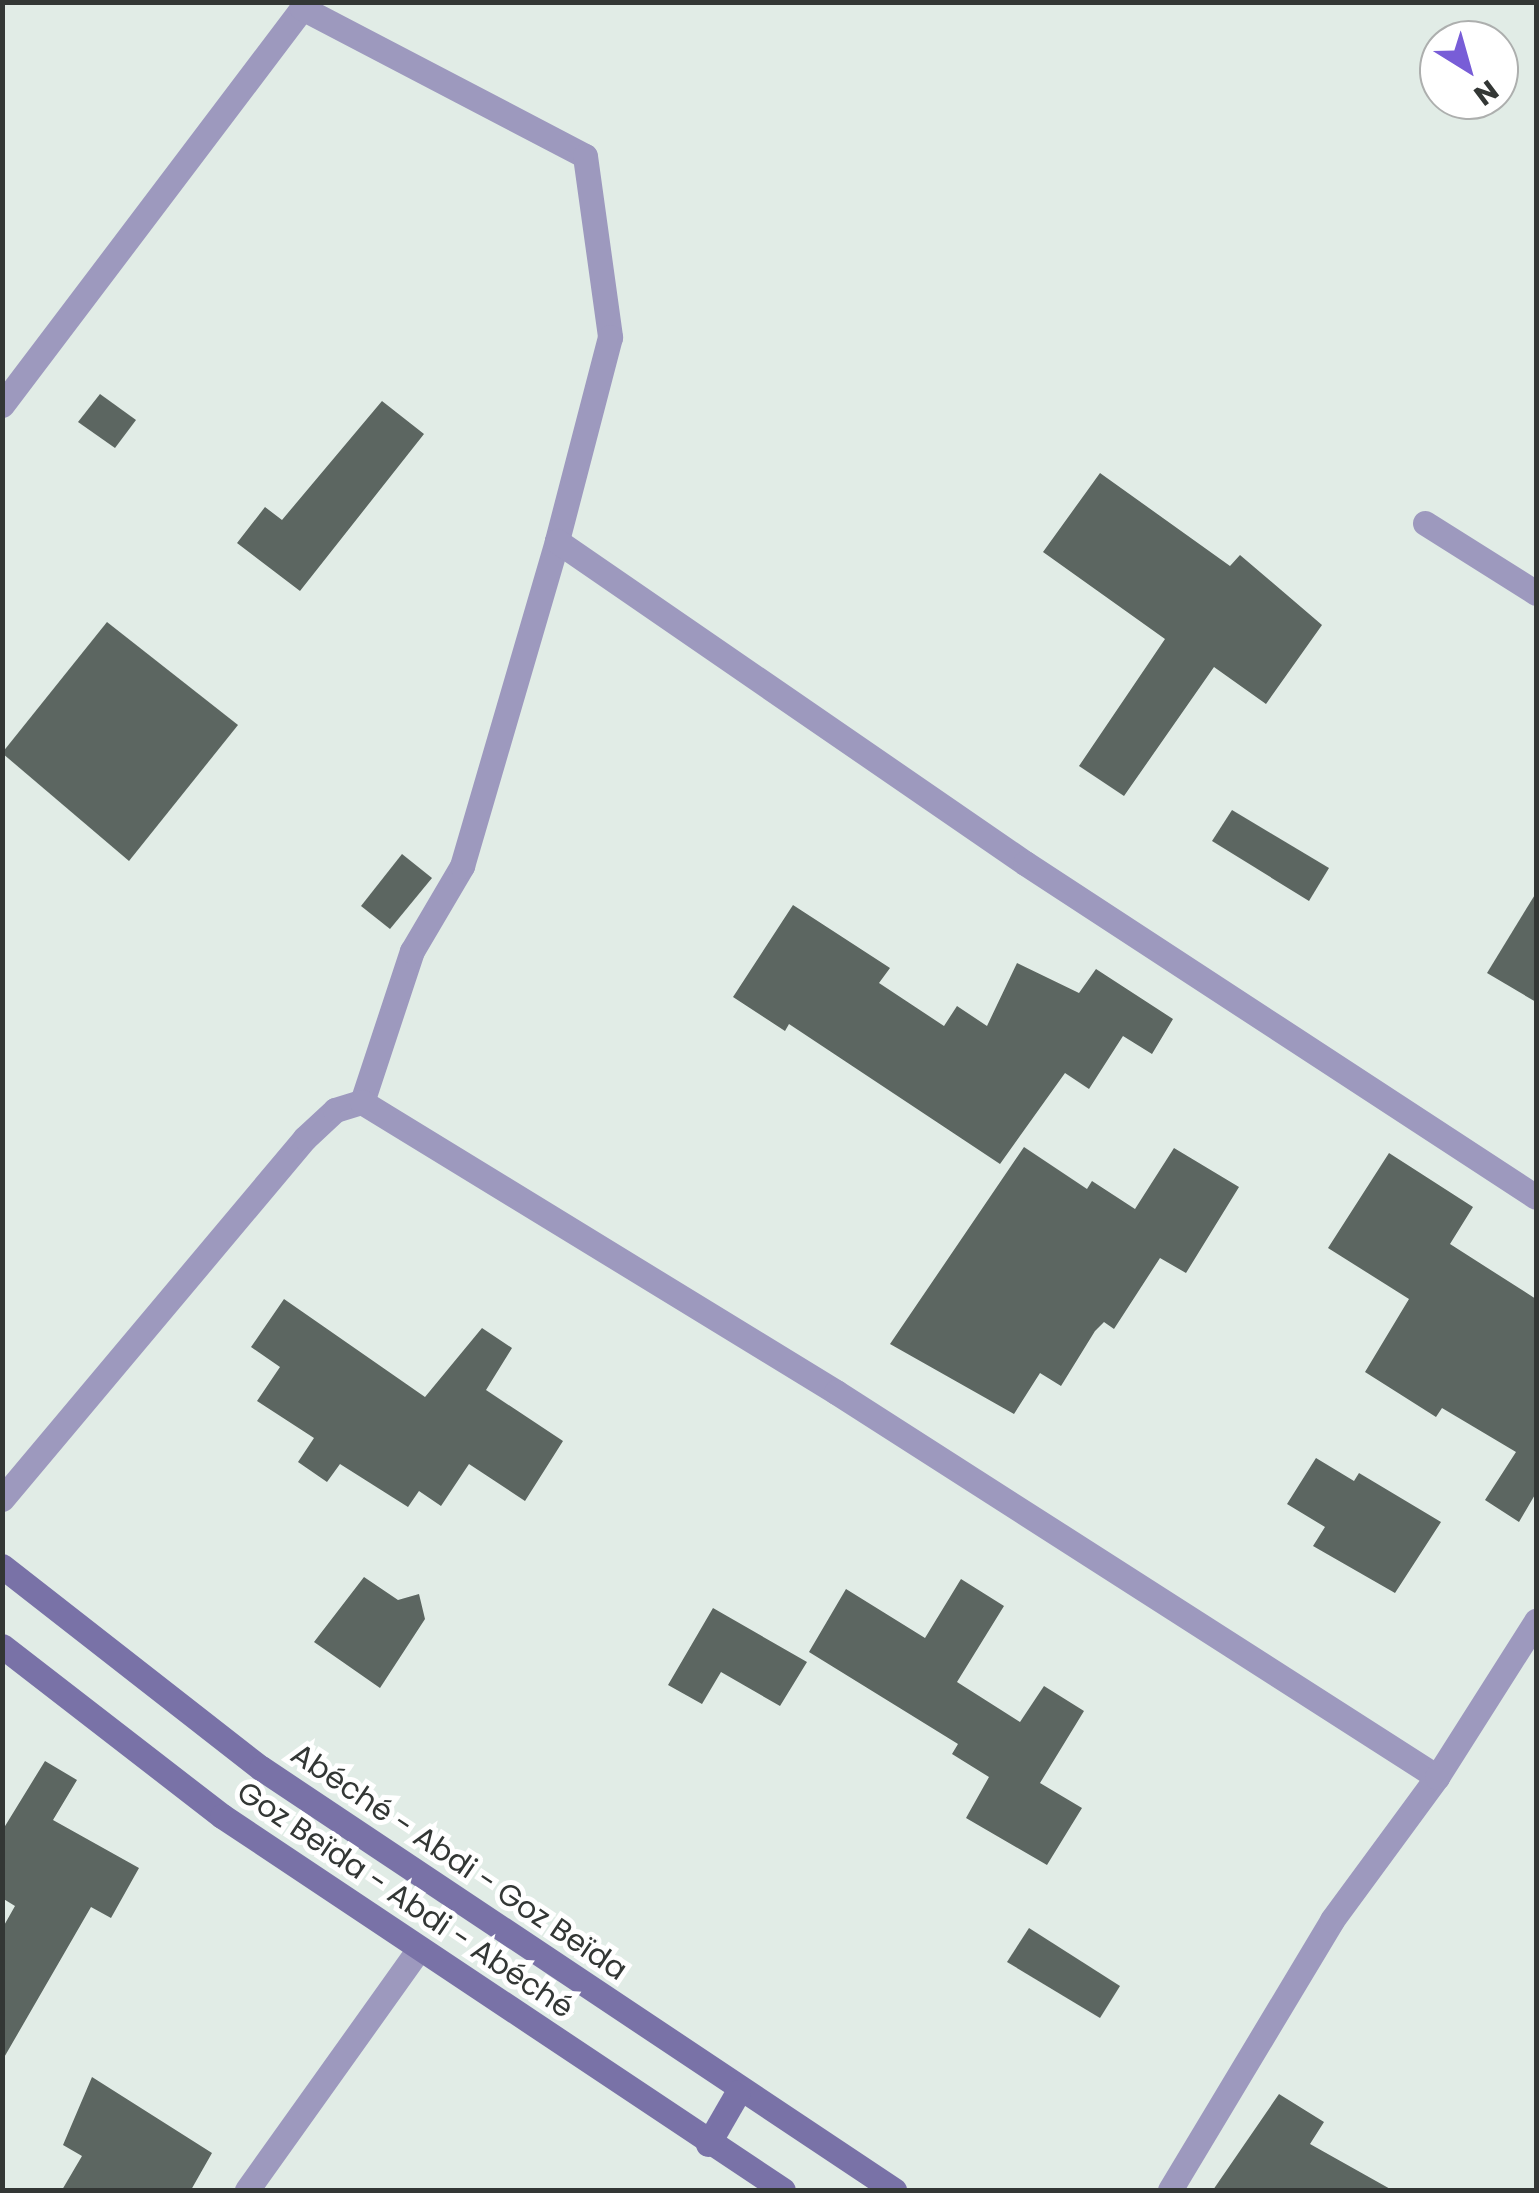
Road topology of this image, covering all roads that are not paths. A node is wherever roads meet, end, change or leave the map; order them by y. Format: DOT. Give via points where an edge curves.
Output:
graph roads {
  1 [pos="2,404"];
  2 [pos="1425,524"];
  3 [pos="556,541"];
  4 [pos="1536,593"];
  5 [pos="362,1102"];
  6 [pos="1536,1197"];
  7 [pos="2,1499"];
  8 [pos="2,1566"];
  9 [pos="1536,1621"];
  10 [pos="2,1646"];
  11 [pos="1437,1776"];
  12 [pos="418,1949"];
  13 [pos="738,2092"];
  14 [pos="708,2144"];
  15 [pos="246,2190"];
  16 [pos="783,2190"];
  17 [pos="894,2190"];
  18 [pos="1170,2190"];
  1 -- 3 [label="street" via="302,8 585,156 610,337"];
  2 -- 4 [label="street"];
  3 -- 5 [label="street" via="462,866 412,951"];
  3 -- 6 [label="street" via="1025,864"];
  5 -- 7 [label="street" via="335,1110 304,1138"];
  5 -- 11 [label="street" via="836,1392"];
  8 -- 13 [label="main road, Abéché - Abdi - Goz Beïda" via="262,1768"];
  9 -- 11 [label="street"];
  10 -- 12 [label="main road, Goz Beïda - Abdi - Abéché" via="222,1816"];
  11 -- 18 [label="street" via="1332,1920"];
  12 -- 14 [label="main road, Goz Beïda - Abdi - Abéché"];
  12 -- 15 [label="street"];
  13 -- 14 [label="main road"];
  13 -- 17 [label="main road, Abéché - Abdi - Goz Beïda"];
  14 -- 16 [label="main road, Goz Beïda - Abdi - Abéché"];
}
